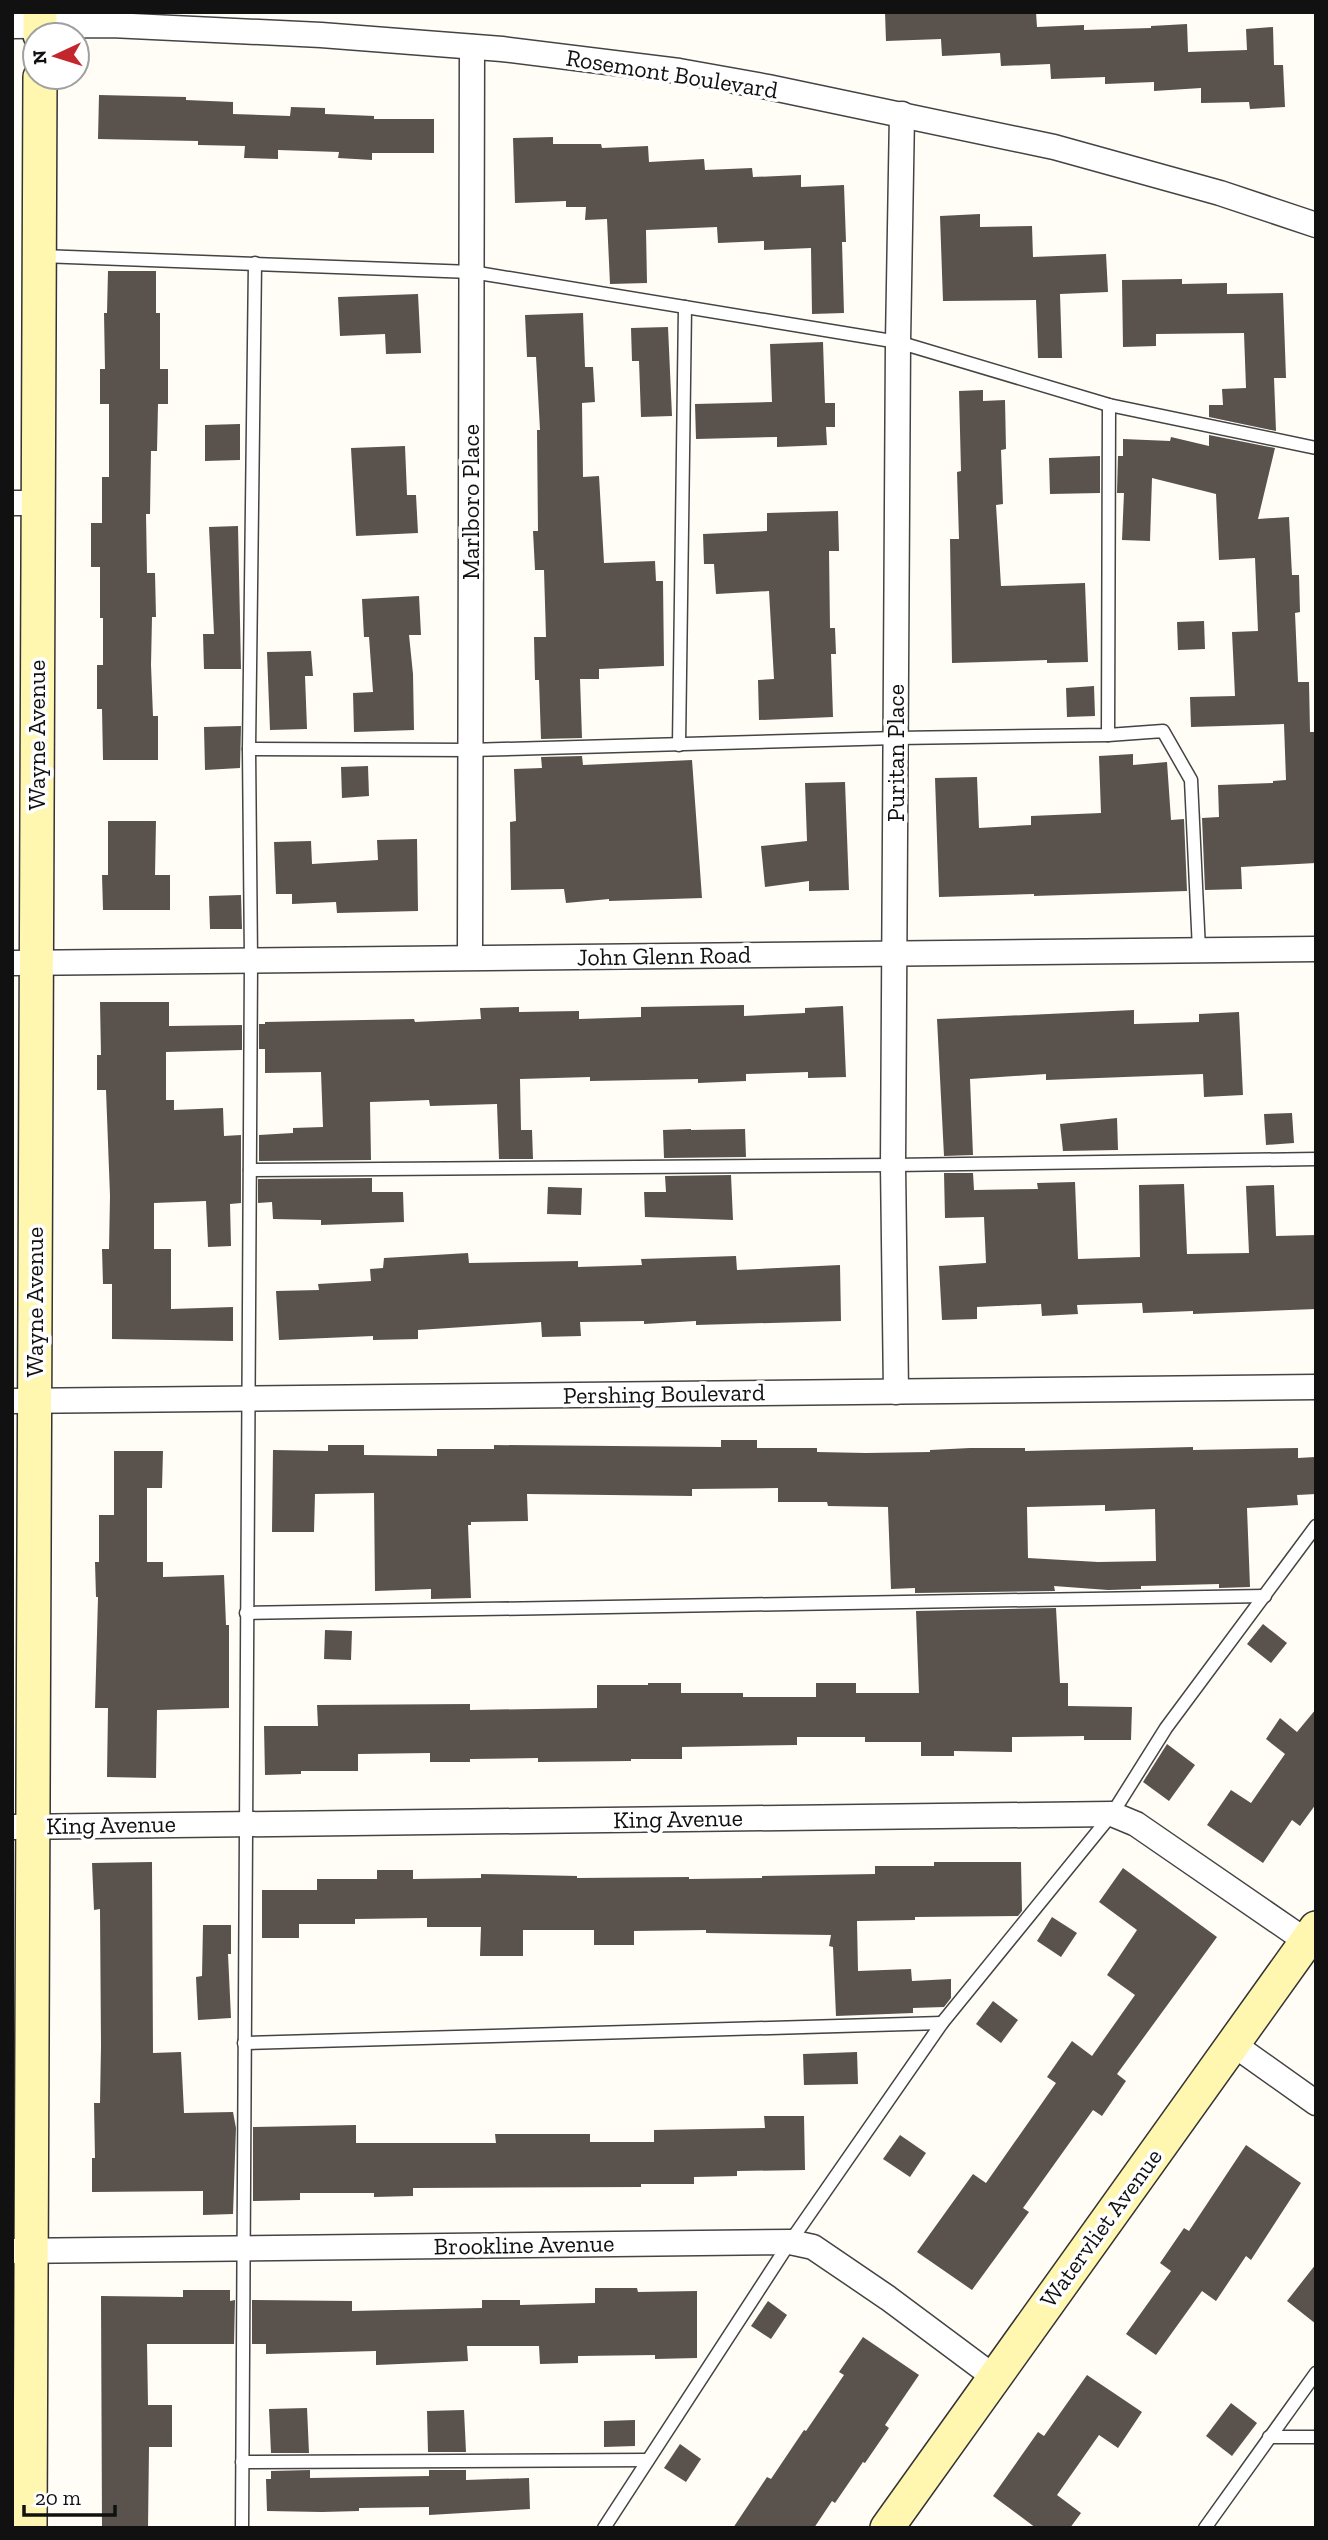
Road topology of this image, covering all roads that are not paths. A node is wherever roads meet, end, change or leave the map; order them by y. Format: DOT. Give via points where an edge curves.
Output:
graph roads {
  1 [pos="91,25"];
  2 [pos="472,47"];
  3 [pos="40,91"];
  4 [pos="902,114"];
  5 [pos="1316,225"];
  6 [pos="39,256"];
  7 [pos="255,263"];
  8 [pos="472,272"];
  9 [pos="685,307"];
  10 [pos="898,342"];
  11 [pos="1109,405"];
  12 [pos="1316,448"];
  13 [pos="25,503"];
  14 [pos="1108,735"];
  15 [pos="896,738"];
  16 [pos="679,745"];
  17 [pos="248,749"];
  18 [pos="470,750"];
  19 [pos="1316,948"];
  20 [pos="1199,950"];
  21 [pos="895,953"];
  22 [pos="470,957"];
  23 [pos="251,961"];
  24 [pos="24,963"];
  25 [pos="1316,1159"];
  26 [pos="893,1165"];
  27 [pos="250,1170"];
  28 [pos="1316,1387"];
  29 [pos="896,1392"];
  30 [pos="248,1398"];
  31 [pos="23,1401"];
  32 [pos="1316,1526"];
  33 [pos="1265,1596"];
  34 [pos="246,1613"];
  35 [pos="1112,1814"];
  36 [pos="244,1824"];
  37 [pos="22,1826"];
  38 [pos="1311,1934"];
  39 [pos="942,2024"];
  40 [pos="244,2043"];
  41 [pos="1233,2044"];
  42 [pos="1316,2103"];
  43 [pos="790,2242"];
  44 [pos="244,2248"];
  45 [pos="22,2251"];
  46 [pos="1316,2373"];
  47 [pos="994,2377"];
  48 [pos="1269,2437"];
  49 [pos="1316,2437"];
  50 [pos="648,2460"];
  51 [pos="242,2462"];
  52 [pos="30,2528"];
  53 [pos="242,2528"];
  54 [pos="604,2528"];
  55 [pos="887,2528"];
  56 [pos="1205,2528"];
  1 -- 2 [label="street, Rosemont Boulevard"];
  2 -- 4 [label="street, Rosemont Boulevard" via="679,71"];
  2 -- 8 [label="street, Marlboro Place"];
  3 -- 6 [label="main road, Wayne Avenue"];
  4 -- 5 [label="street, Rosemont Boulevard" via="1055,147"];
  4 -- 10 [label="street, Puritan Place"];
  6 -- 7 [label="lane"];
  6 -- 13 [label="main road, Wayne Avenue"];
  7 -- 8 [label="lane"];
  7 -- 17 [label="lane"];
  8 -- 9 [label="lane"];
  8 -- 18 [label="street, Marlboro Place"];
  9 -- 10 [label="lane"];
  9 -- 16 [label="lane"];
  10 -- 11 [label="lane"];
  10 -- 15 [label="street, Puritan Place"];
  11 -- 12 [label="lane"];
  11 -- 14 [label="lane"];
  13 -- 24 [label="main road, Wayne Avenue"];
  14 -- 15 [label="lane"];
  14 -- 20 [label="lane" via="1163,731 1191,780"];
  15 -- 16 [label="lane"];
  15 -- 21 [label="street, Puritan Place"];
  16 -- 18 [label="lane"];
  17 -- 18 [label="lane"];
  17 -- 23 [label="lane"];
  18 -- 22 [label="street, Marlboro Place"];
  19 -- 20 [label="street, John Glenn Road"];
  20 -- 21 [label="street, John Glenn Road"];
  21 -- 22 [label="street, John Glenn Road"];
  21 -- 26 [label="street, Puritan Place"];
  22 -- 23 [label="street, John Glenn Road"];
  23 -- 24 [label="street, John Glenn Road"];
  23 -- 27 [label="lane"];
  24 -- 31 [label="main road, Wayne Avenue"];
  25 -- 26 [label="lane"];
  26 -- 27 [label="lane"];
  26 -- 29 [label="street, Puritan Place"];
  27 -- 30 [label="lane"];
  28 -- 29 [label="street, Pershing Boulevard"];
  29 -- 30 [label="street, Pershing Boulevard"];
  30 -- 31 [label="street, Pershing Boulevard"];
  30 -- 34 [label="lane"];
  31 -- 37 [label="main road, Wayne Avenue"];
  32 -- 33 [label="lane"];
  33 -- 34 [label="lane"];
  33 -- 35 [label="lane" via="1166,1728"];
  34 -- 36 [label="lane"];
  35 -- 36 [label="street, King Avenue"];
  35 -- 38 [label="street, King Avenue"];
  35 -- 39 [label="lane"];
  36 -- 37 [label="street, King Avenue"];
  36 -- 40 [label="lane"];
  37 -- 45 [label="main road, Wayne Avenue"];
  38 -- 41 [label="main road, Watervliet Avenue"];
  39 -- 40 [label="lane"];
  39 -- 43 [label="lane"];
  40 -- 44 [label="lane"];
  41 -- 42 [label="street"];
  41 -- 47 [label="main road, Watervliet Avenue"];
  43 -- 44 [label="street, Brookline Avenue"];
  43 -- 47 [label="street, Brookline Avenue" via="813,2247"];
  43 -- 50 [label="lane"];
  44 -- 45 [label="street, Brookline Avenue"];
  44 -- 51 [label="lane"];
  45 -- 52 [label="main road, Wayne Avenue"];
  46 -- 48 [label="lane"];
  47 -- 55 [label="main road, Watervliet Avenue"];
  48 -- 49 [label="lane"];
  48 -- 56 [label="lane"];
  50 -- 51 [label="lane"];
  50 -- 54 [label="lane"];
  51 -- 53 [label="lane"];
}
